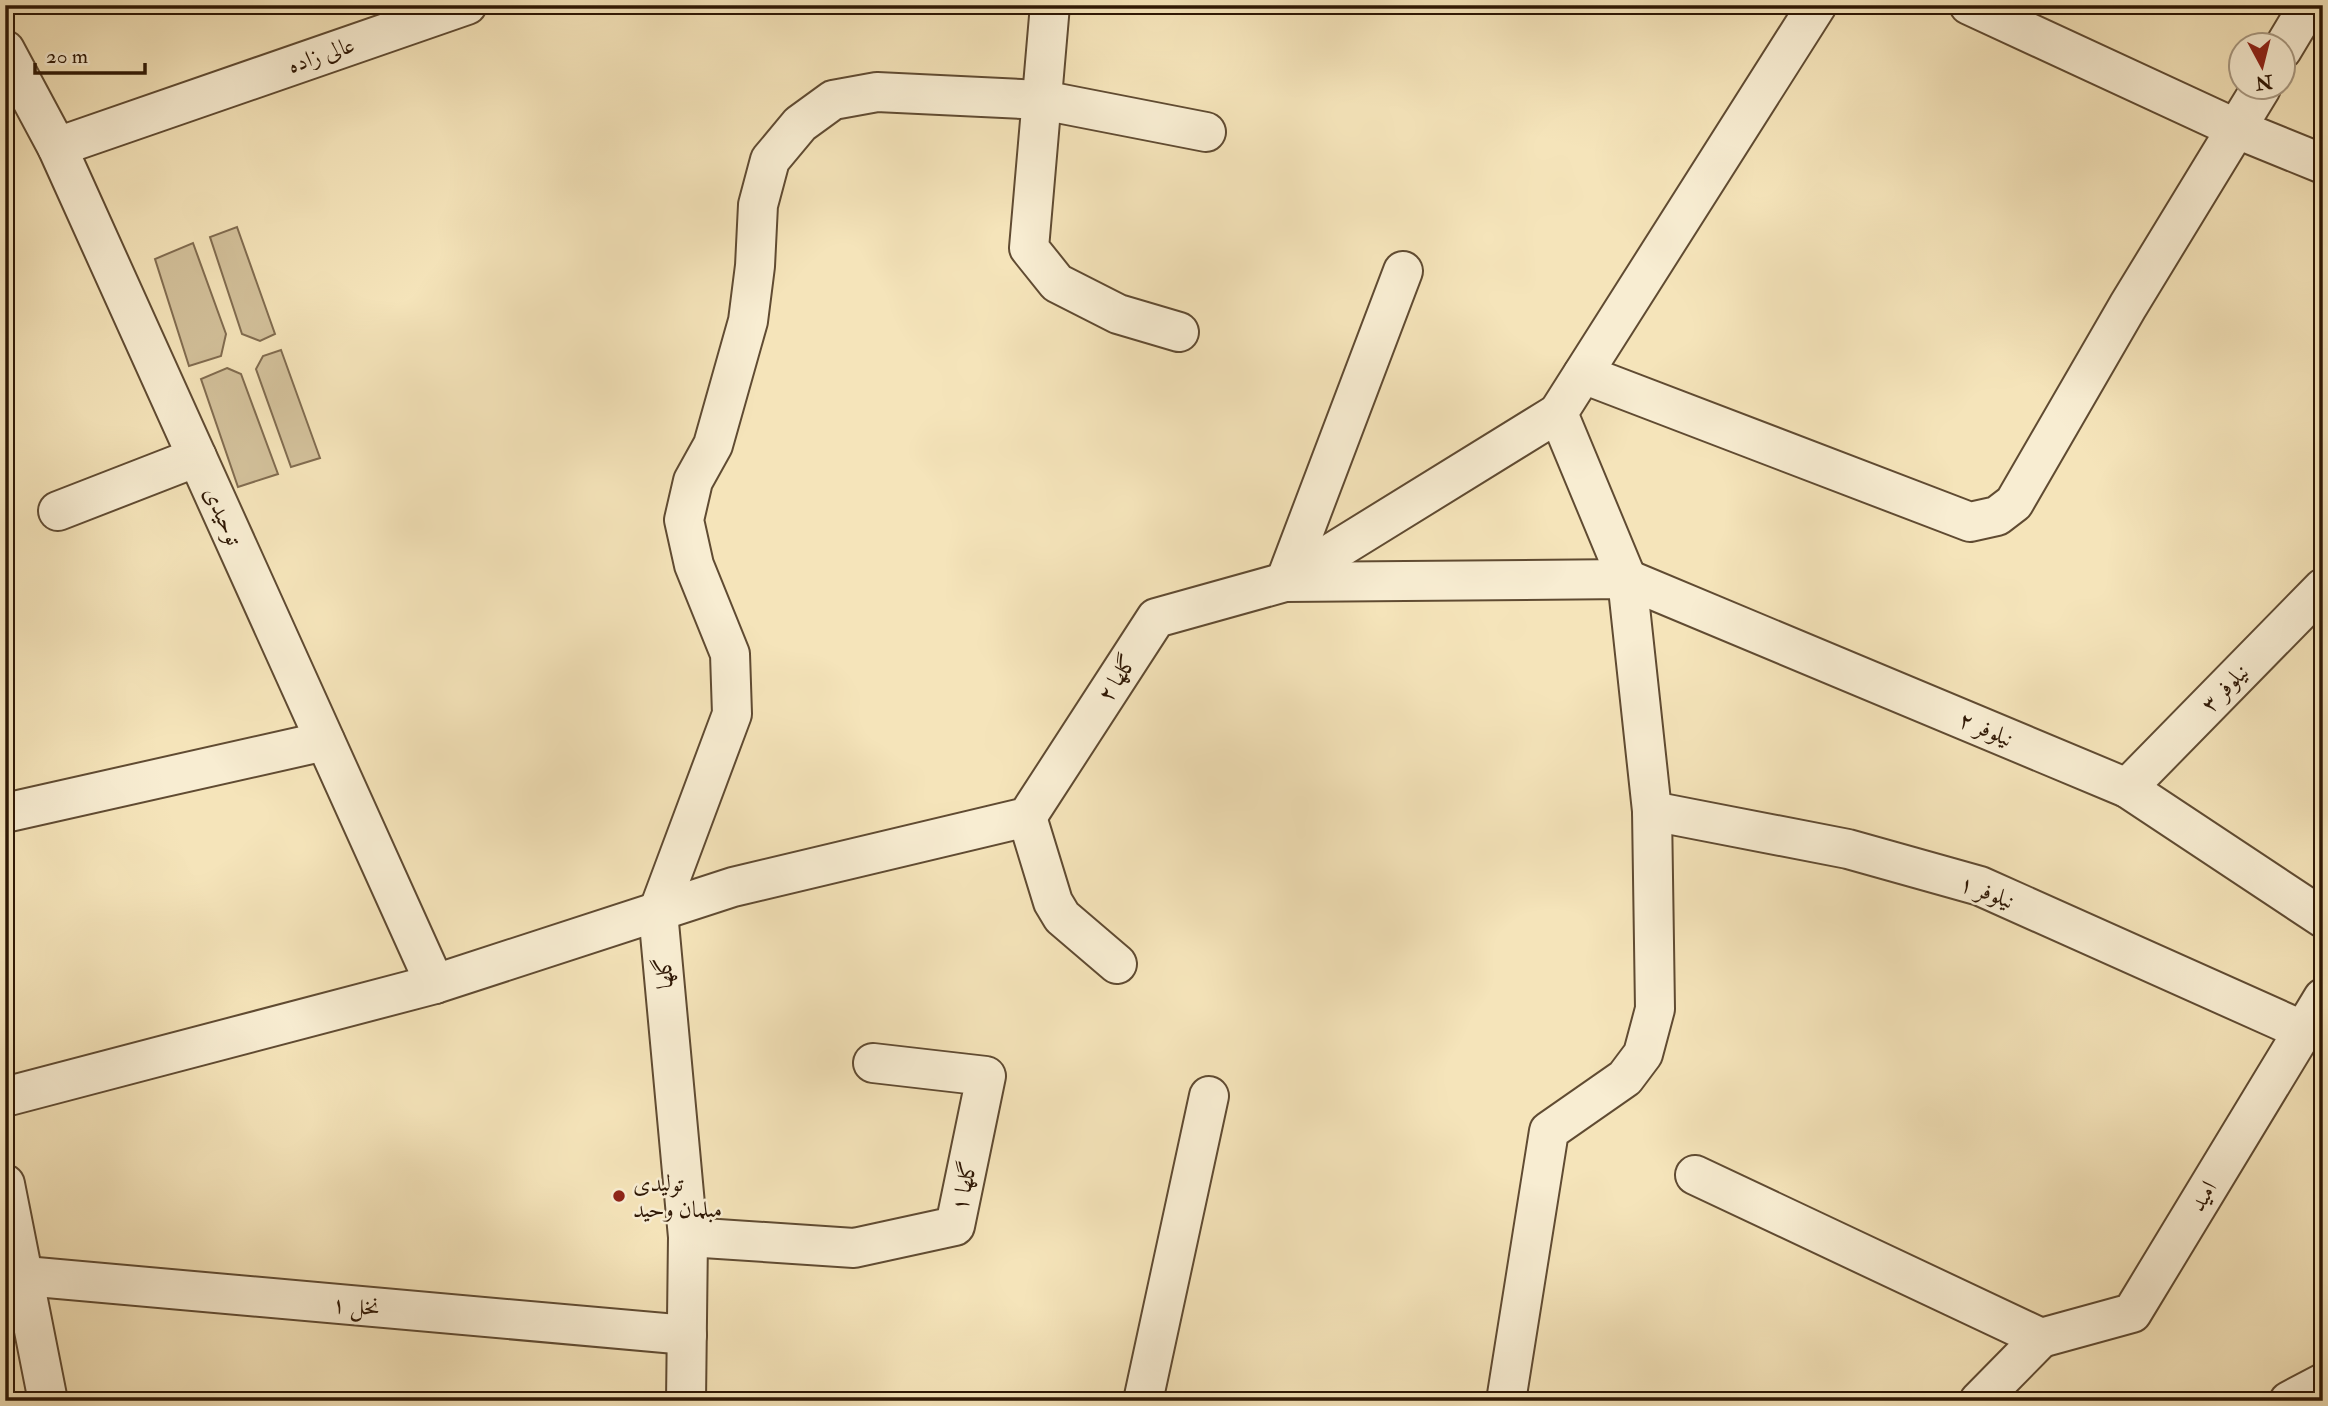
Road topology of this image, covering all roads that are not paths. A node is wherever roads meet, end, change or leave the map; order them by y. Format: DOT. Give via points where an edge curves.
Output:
graph roads {
  1 [pos="467,5"];
  2 [pos="1050,5"];
  3 [pos="1817,5"];
  4 [pos="1969,5"];
  5 [pos="2309,5"];
  6 [pos="2293,32"];
  7 [pos="5,50"];
  8 [pos="1042,100"];
  9 [pos="2253,102"];
  10 [pos="2237,129"];
  11 [pos="1206,132"];
  12 [pos="57,147"];
  13 [pos="2323,164"];
  14 [pos="1403,271"];
  15 [pos="1179,332"];
  16 [pos="1583,374"];
  17 [pos="1558,412"];
  18 [pos="197,457"];
  19 [pos="58,511"];
  20 [pos="1627,579"];
  21 [pos="1285,582"];
  22 [pos="2323,588"];
  23 [pos="325,741"];
  24 [pos="2127,788"];
  25 [pos="1652,811"];
  26 [pos="5,813"];
  27 [pos="1027,817"];
  28 [pos="658,912"];
  29 [pos="2323,918"];
  30 [pos="1116,964"];
  31 [pos="435,984"];
  32 [pos="2323,998"];
  33 [pos="2304,1031"];
  34 [pos="873,1063"];
  35 [pos="1209,1096"];
  36 [pos="5,1097"];
  37 [pos="1695,1175"];
  38 [pos="5,1184"];
  39 [pos="688,1237"];
  40 [pos="25,1276"];
  41 [pos="687,1335"];
  42 [pos="2041,1338"];
  43 [pos="2323,1383"];
  44 [pos="48,1401"];
  45 [pos="686,1401"];
  46 [pos="1143,1401"];
  47 [pos="1506,1401"];
  48 [pos="1979,1401"];
  49 [pos="2289,1401"];
  1 -- 12 [label="street, عالی زاده"];
  2 -- 8 [label="street"];
  3 -- 16 [label="street"];
  4 -- 10 [label="street"];
  5 -- 6 [label="street"];
  7 -- 12 [label="street, توحیدی"];
  8 -- 11 [label="street, گلها"];
  8 -- 15 [label="street" via="1029,248 1057,284 1118,314"];
  8 -- 28 [label="street, گلها" via="877,92 833,100 800,124 770,160 758,205 748,321 713,445 693,481 684,520 694,565 730,654 732,714"];
  9 -- 10 [label="street"];
  10 -- 13 [label="street"];
  10 -- 16 [label="street" via="2014,503 1997,516 1970,522"];
  12 -- 18 [label="street, توحیدی"];
  14 -- 21 [label="street"];
  16 -- 17 [label="street"];
  17 -- 20 [label="street"];
  17 -- 21 [label="street"];
  18 -- 19 [label="street"];
  18 -- 23 [label="street, توحیدی"];
  20 -- 21 [label="street, گلها ۲"];
  20 -- 24 [label="street, نیلوفر ۲"];
  20 -- 25 [label="street"];
  21 -- 27 [label="street, گلها ۲" via="1156,618"];
  22 -- 24 [label="street, نیلوفر ۳"];
  23 -- 26 [label="street"];
  23 -- 31 [label="street, توحیدی"];
  24 -- 29 [label="street, نیلوفر ۲"];
  25 -- 33 [label="street, نیلوفر ۱" via="1848,849 1980,886"];
  25 -- 47 [label="street" via="1655,1009 1643,1055 1625,1078 1549,1130"];
  27 -- 28 [label="street" via="733,887"];
  27 -- 30 [label="street" via="1053,902 1062,917"];
  28 -- 31 [label="street"];
  28 -- 39 [label="street, گلها"];
  31 -- 36 [label="street"];
  32 -- 33 [label="street, امید"];
  33 -- 42 [label="street, امید" via="2132,1313"];
  34 -- 39 [label="street, گلها ۱" via="986,1076 955,1226 854,1248"];
  35 -- 46 [label="street"];
  37 -- 42 [label="street"];
  38 -- 40 [label="street"];
  39 -- 41 [label="street, گلها"];
  40 -- 41 [label="street, نخل ۱"];
  40 -- 44 [label="street"];
  41 -- 45 [label="street, گلها"];
  42 -- 48 [label="street"];
  43 -- 49 [label="street"];
}
